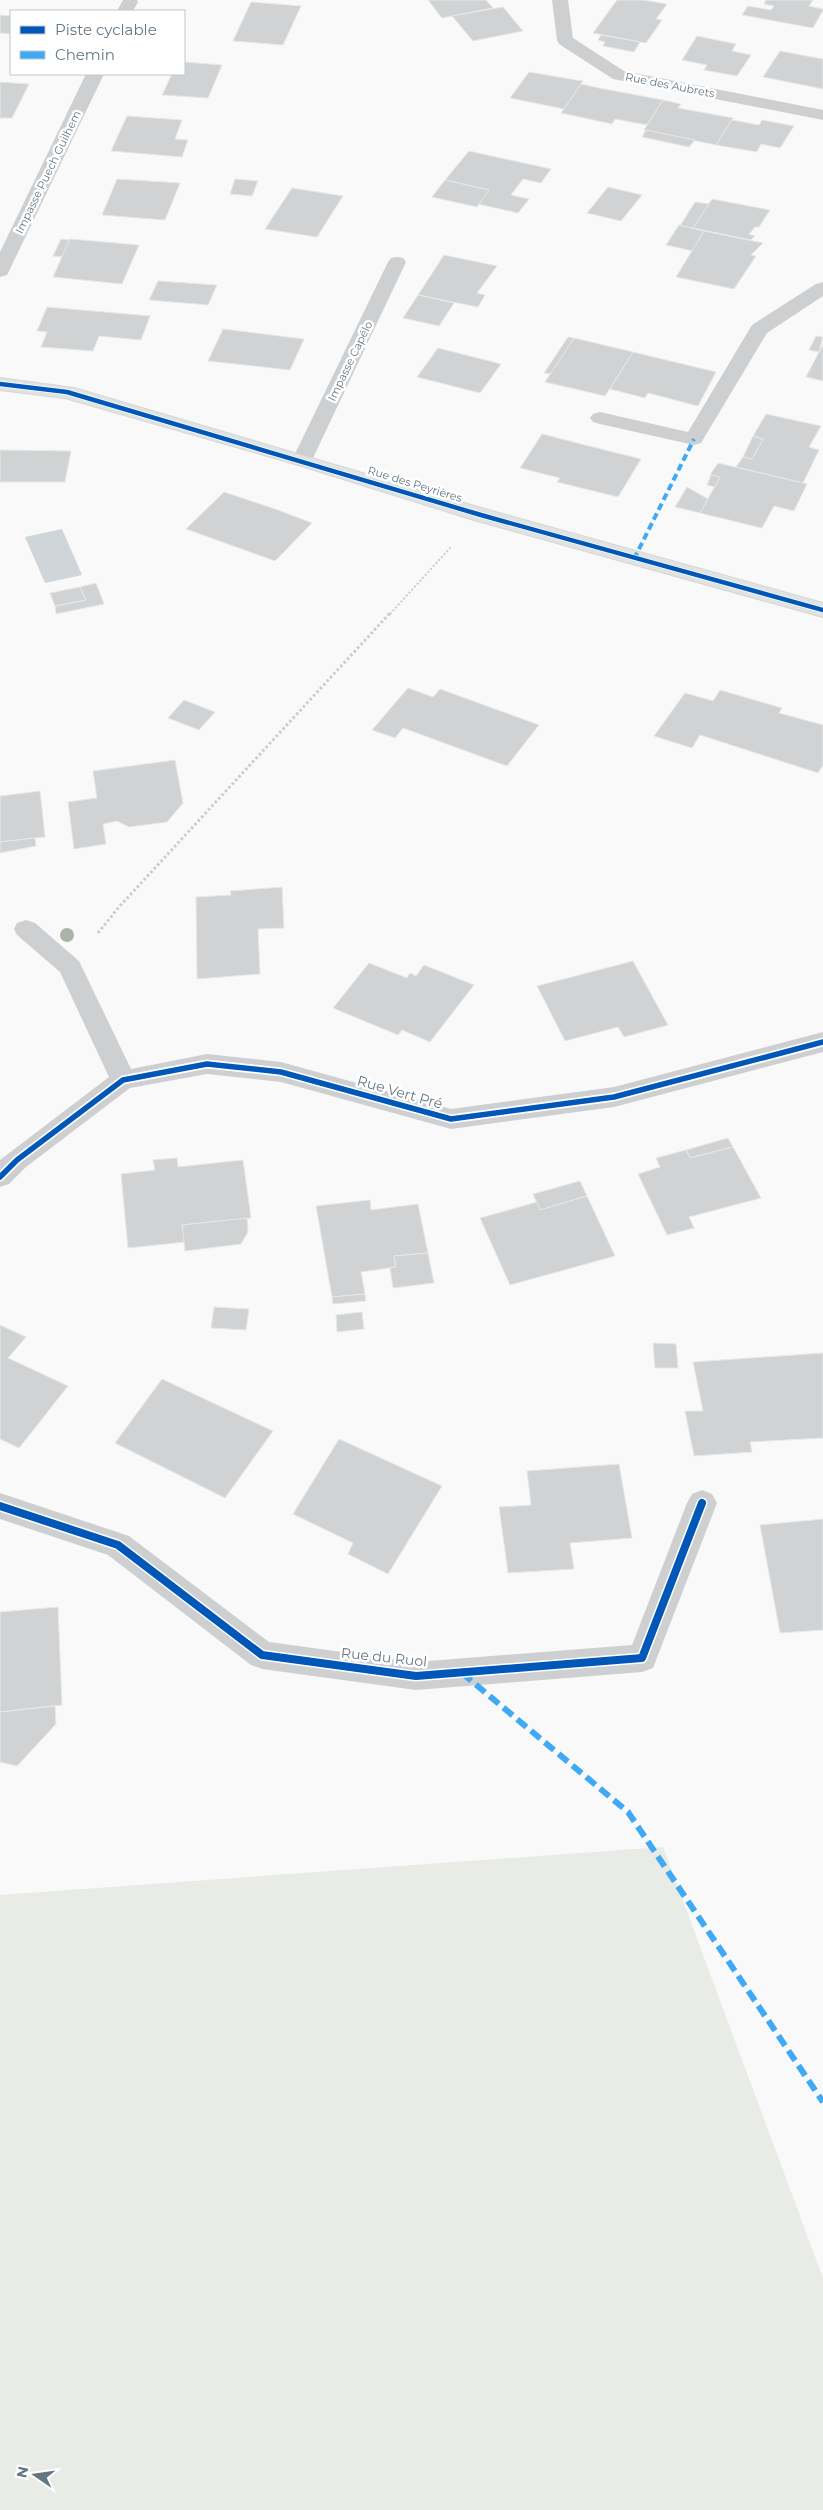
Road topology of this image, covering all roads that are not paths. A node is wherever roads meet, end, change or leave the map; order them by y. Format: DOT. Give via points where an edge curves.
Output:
graph roads {
  1 [pos="560,0"];
  2 [pos="95,75"];
  3 [pos="823,115"];
  4 [pos="397,262"];
  5 [pos="0,270"];
  6 [pos="823,288"];
  7 [pos="0,384"];
  8 [pos="600,418"];
  9 [pos="302,460"];
  10 [pos="823,610"];
  11 [pos="26,929"];
  12 [pos="823,1042"];
  13 [pos="123,1080"];
  14 [pos="0,1177"];
  15 [pos="702,1503"];
  16 [pos="0,1506"];
  1 -- 3 [label="street, Rue des Aubrets" via="566,40 620,75"];
  2 -- 5 [label="street, Impasse Puech Guilhem"];
  4 -- 9 [label="lane, Impasse Capélo"];
  6 -- 8 [label="street" via="759,329 694,439"];
  7 -- 9 [label="street, Rue des Peyrières" via="67,392"];
  9 -- 10 [label="street, Rue des Peyrières" via="481,515"];
  11 -- 13 [label="street" via="70,967"];
  12 -- 13 [label="street, Rue Vert Pré" via="614,1097 451,1120 281,1072 207,1064"];
  13 -- 14 [label="street, Rue Vert Pré" via="17,1160"];
  15 -- 16 [label="street, Rue du Ruol" via="642,1658 416,1676 262,1655 118,1545"];
}
